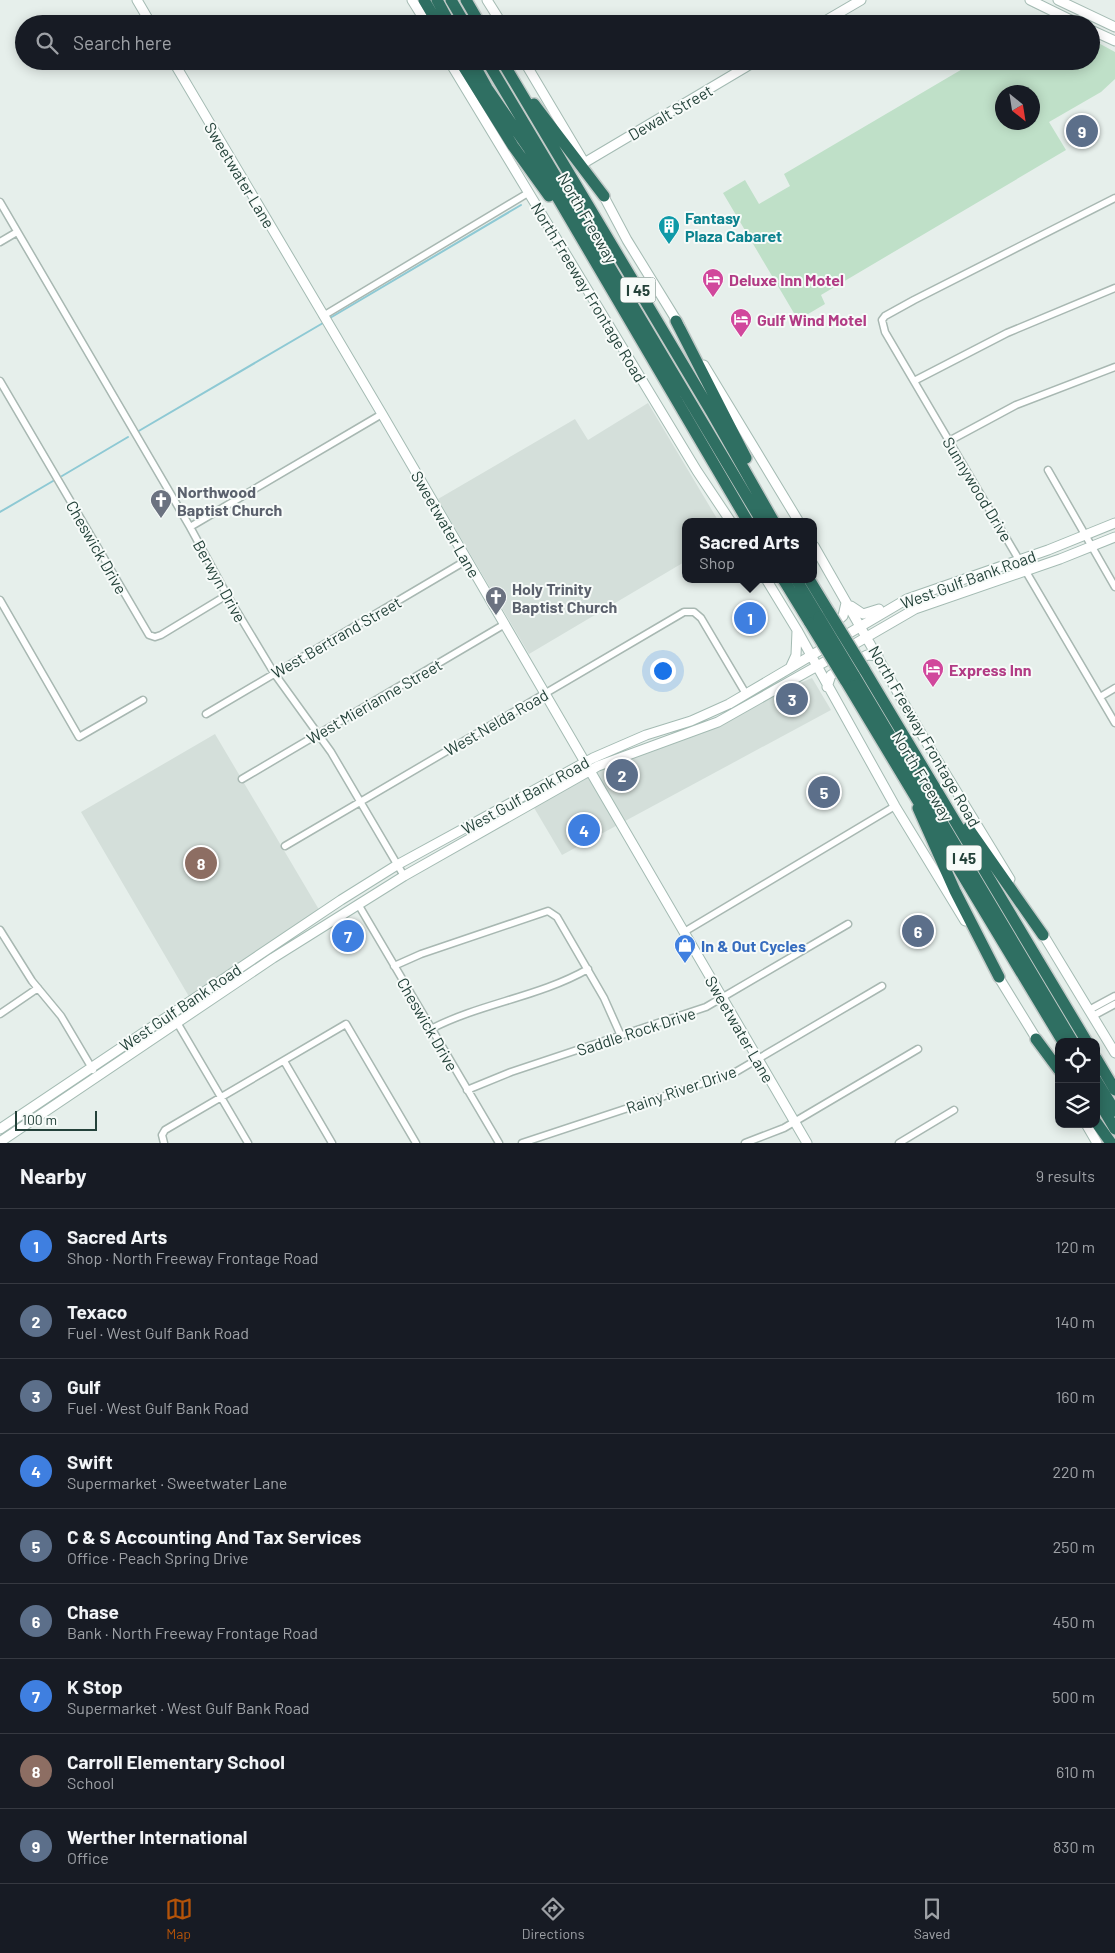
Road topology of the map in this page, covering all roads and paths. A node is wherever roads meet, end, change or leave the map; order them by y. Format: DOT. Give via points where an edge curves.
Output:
graph roads {
  1 [pos="137,0"];
  2 [pos="412,0"];
  3 [pos="424,0"];
  4 [pos="437,0"];
  5 [pos="451,0"];
  6 [pos="466,0"];
  7 [pos="487,0"];
  8 [pos="861,0"];
  9 [pos="1030,0"];
  10 [pos="1058,0"];
  11 [pos="146,15"];
  12 [pos="421,15"];
  13 [pos="433,15"];
  14 [pos="445,15"];
  15 [pos="460,15"];
  16 [pos="475,15"];
  17 [pos="496,15"];
  18 [pos="835,15"];
  19 [pos="1061,15"];
  20 [pos="1090,15"];
  21 [pos="1100,20"];
  22 [pos="1115,27"];
  23 [pos="1100,34"];
  24 [pos="1115,41"];
  25 [pos="178,70"];
  26 [pos="454,70"];
  27 [pos="466,70"];
  28 [pos="477,70"];
  29 [pos="492,70"];
  30 [pos="507,70"];
  31 [pos="509,70"];
  32 [pos="529,70"];
  33 [pos="741,70"];
  34 [pos="584,163"];
  35 [pos="528,193"];
  36 [pos="604,196"];
  37 [pos="1115,198"];
  38 [pos="0,202"];
  39 [pos="569,217"];
  40 [pos="18,232"];
  41 [pos="0,242"];
  42 [pos="1115,288"];
  43 [pos="323,316"];
  44 [pos="676,321"];
  45 [pos="1115,367"];
  46 [pos="0,381"];
  47 [pos="914,381"];
  48 [pos="382,414"];
  49 [pos="950,442"];
  50 [pos="1048,470"];
  51 [pos="728,518"];
  52 [pos="746,518"];
  53 [pos="767,518"];
  54 [pos="767,518"];
  55 [pos="768,518"];
  56 [pos="797,518"];
  57 [pos="1115,524"];
  58 [pos="190,527"];
  59 [pos="1086,535"];
  60 [pos="1115,537"];
  61 [pos="1092,546"];
  62 [pos="817,551"];
  63 [pos="1019,559"];
  64 [pos="467,560"];
  65 [pos="1026,571"];
  66 [pos="768,583"];
  67 [pos="787,583"];
  68 [pos="798,583"];
  69 [pos="810,583"];
  70 [pos="1115,587"];
  71 [pos="935,588"];
  72 [pos="228,596"];
  73 [pos="0,600"];
  74 [pos="845,600"];
  75 [pos="940,600"];
  76 [pos="890,608"];
  77 [pos="819,617"];
  78 [pos="505,624"];
  79 [pos="860,626"];
  80 [pos="797,630"];
  81 [pos="867,637"];
  82 [pos="810,654"];
  83 [pos="878,656"];
  84 [pos="816,667"];
  85 [pos="789,668"];
  86 [pos="274,673"];
  87 [pos="854,674"];
  88 [pos="792,680"];
  89 [pos="827,686"];
  90 [pos="1115,688"];
  91 [pos="544,694"];
  92 [pos="746,694"];
  93 [pos="1100,697"];
  94 [pos="143,700"];
  95 [pos="206,714"];
  96 [pos="1115,723"];
  97 [pos="319,734"];
  98 [pos="920,761"];
  99 [pos="587,767"];
  100 [pos="242,779"];
  101 [pos="914,792"];
  102 [pos="360,801"];
  103 [pos="895,806"];
  104 [pos="285,846"];
  105 [pos="397,865"];
  106 [pos="404,876"];
  107 [pos="358,904"];
  108 [pos="848,924"];
  109 [pos="0,930"];
  110 [pos="684,932"];
  111 [pos="1044,935"];
  112 [pos="394,966"];
  113 [pos="588,969"];
  114 [pos="999,977"];
  115 [pos="882,986"];
  116 [pos="38,988"];
  117 [pos="1115,996"];
  118 [pos="722,998"];
  119 [pos="1115,1004"];
  120 [pos="1091,1013"];
  121 [pos="0,1014"];
  122 [pos="172,1014"];
  123 [pos="178,1023"];
  124 [pos="431,1029"];
  125 [pos="621,1036"];
  126 [pos="1061,1038"];
  127 [pos="1072,1038"];
  128 [pos="1085,1038"];
  129 [pos="1036,1039"];
  130 [pos="918,1049"];
  131 [pos="1115,1053"];
  132 [pos="758,1060"];
  133 [pos="284,1061"];
  134 [pos="1055,1065"];
  135 [pos="1100,1065"];
  136 [pos="92,1068"];
  137 [pos="1055,1071"];
  138 [pos="97,1077"];
  139 [pos="1098,1083"];
  140 [pos="467,1090"];
  141 [pos="1115,1090"];
  142 [pos="222,1098"];
  143 [pos="1100,1104"];
  144 [pos="954,1110"];
  145 [pos="1115,1111"];
  146 [pos="795,1122"];
  147 [pos="1088,1128"];
  148 [pos="1100,1128"];
  149 [pos="1115,1128"];
  150 [pos="0,1129"];
  151 [pos="0,1142"];
  152 [pos="164,1143"];
  153 [pos="248,1143"];
  154 [pos="332,1143"];
  155 [pos="416,1143"];
  156 [pos="499,1143"];
  157 [pos="522,1143"];
  158 [pos="744,1143"];
  159 [pos="807,1143"];
  160 [pos="899,1143"];
  161 [pos="1097,1143"];
  162 [pos="1111,1143"];
  1 -- 11 [label="main road"];
  2 -- 12 [label="main road"];
  3 -- 13 [label="highway"];
  4 -- 14 [label="highway"];
  5 -- 15 [label="highway"];
  6 -- 16 [label="highway"];
  7 -- 17 [label="main road"];
  8 -- 18 [label="main road"];
  9 -- 19 [label="main road"];
  10 -- 20 [label="main road"];
  21 -- 22 [label="main road"];
  23 -- 24 [label="main road"];
  25 -- 43 [label="main road, Sweetwater Lane"];
  26 -- 35 [label="main road, North Freeway Frontage Road"];
  27 -- 39 [label="highway" via="513,146 549,196"];
  28 -- 39 [label="highway, North Freeway / I 45"];
  29 -- 53 [label="highway, North Freeway"];
  30 -- 54 [label="highway, North Freeway / I 45" via="712,413"];
  31 -- 36 [label="highway"];
  32 -- 34 [label="main road"];
  33 -- 34 [label="main road, Dewalt Street"];
  34 -- 36 [label="main road"];
  35 -- 43 [label="street"];
  35 -- 51 [label="main road, North Freeway Frontage Road"];
  36 -- 44 [label="main road" via="626,240"];
  37 -- 47 [label="street, Sunnywood Drive" via="885,316 882,326"];
  38 -- 40 [label="street, Berwyn Drive"];
  39 -- 52 [label="highway, North Freeway / I 45"];
  40 -- 41 [label="street"];
  40 -- 58 [label="street, Berwyn Drive"];
  42 -- 47 [label="street" via="982,344"];
  43 -- 48 [label="main road, Sweetwater Lane"];
  44 -- 55 [label="highway" via="748,462"];
  44 -- 56 [label="main road"];
  45 -- 49 [label="street" via="1016,405"];
  46 -- 72 [label="street, Cheswick Drive" via="149,634 161,635"];
  47 -- 49 [label="street, Sunnywood Drive"];
  48 -- 58 [label="street"];
  48 -- 64 [label="main road, Sweetwater Lane"];
  49 -- 63 [label="street, Sunnywood Drive"];
  50 -- 59 [label="street"];
  57 -- 59 [label="main road, West Gulf Bank Road"];
  58 -- 72 [label="street, Berwyn Drive"];
  59 -- 61 [label="street"];
  59 -- 63 [label="main road, West Gulf Bank Road"];
  60 -- 61 [label="main road, West Gulf Bank Road"];
  61 -- 65 [label="main road, West Gulf Bank Road"];
  61 -- 70 [label="street"];
  62 -- 74 [label="main road, North Freeway Frontage Road"];
  63 -- 65 [label="street, Sunnywood Drive"];
  63 -- 71 [label="main road, West Gulf Bank Road"];
  64 -- 78 [label="main road, Sweetwater Lane"];
  64 -- 86 [label="street, West Bertrand Street"];
  65 -- 75 [label="main road, West Gulf Bank Road"];
  65 -- 93 [label="street, Sunnywood Drive"];
  66 -- 80 [label="main road"];
  67 -- 77 [label="highway, North Freeway / I 45"];
  68 -- 77 [label="highway, North Freeway"];
  69 -- 77 [label="highway, North Freeway / I 45"];
  71 -- 75 [label="main road"];
  71 -- 76 [label="main road, West Gulf Bank Road"];
  72 -- 86 [label="street, Berwyn Drive"];
  73 -- 94 [label="street" via="79,737"];
  74 -- 76 [label="main road" via="863,614"];
  74 -- 79 [label="main road, North Freeway Frontage Road"];
  74 -- 80 [label="main road" via="845,613 832,626 808,636"];
  75 -- 81 [label="main road, West Gulf Bank Road" via="898,617"];
  76 -- 79 [label="main road, West Gulf Bank Road"];
  77 -- 87 [label="highway, North Freeway / I 45, bridge"];
  78 -- 91 [label="main road, Sweetwater Lane"];
  78 -- 97 [label="street, West Mierianne Street"];
  79 -- 81 [label="main road, North Freeway Frontage Road"];
  79 -- 82 [label="main road, West Gulf Bank Road"];
  80 -- 82 [label="main road"];
  80 -- 85 [label="main road" via="796,655"];
  81 -- 83 [label="main road, North Freeway Frontage Road"];
  81 -- 84 [label="main road, West Gulf Bank Road"];
  82 -- 84 [label="main road"];
  82 -- 85 [label="main road, West Gulf Bank Road"];
  83 -- 89 [label="main road" via="867,655 831,675"];
  83 -- 111 [label="main road, North Freeway Frontage Road" via="925,740"];
  84 -- 88 [label="main road, West Gulf Bank Road"];
  84 -- 89 [label="main road"];
  85 -- 88 [label="main road"];
  85 -- 92 [label="main road, West Gulf Bank Road"];
  86 -- 95 [label="street, West Bertrand Street"];
  86 -- 97 [label="street, Berwyn Drive"];
  87 -- 98 [label="highway, North Freeway / I 45"];
  87 -- 101 [label="highway, North Freeway / I 45"];
  87 -- 127 [label="highway, North Freeway / I 45"];
  88 -- 99 [label="main road, West Gulf Bank Road" via="718,722"];
  89 -- 103 [label="main road"];
  90 -- 93 [label="street"];
  91 -- 92 [label="street, West Nelda Road" via="678,614 694,612 705,624"];
  91 -- 99 [label="main road, Sweetwater Lane"];
  91 -- 102 [label="street, West Nelda Road"];
  92 -- 99 [label="main road, West Gulf Bank Road" via="710,714 646,735"];
  93 -- 96 [label="street, Sunnywood Drive"];
  97 -- 100 [label="street, West Mierianne Street"];
  97 -- 102 [label="street, Berwyn Drive"];
  98 -- 111 [label="highway"];
  98 -- 128 [label="highway, North Freeway / I 45"];
  99 -- 105 [label="main road, West Gulf Bank Road"];
  99 -- 106 [label="main road, West Gulf Bank Road"];
  99 -- 110 [label="main road, Sweetwater Lane"];
  101 -- 114 [label="highway" via="918,812"];
  101 -- 126 [label="highway, North Freeway / I 45"];
  102 -- 104 [label="street, West Nelda Road"];
  102 -- 105 [label="street, Berwyn Drive"];
  103 -- 110 [label="street"];
  103 -- 114 [label="main road"];
  105 -- 106 [label="street, Berwyn Drive"];
  105 -- 122 [label="main road, West Gulf Bank Road"];
  106 -- 107 [label="main road, West Gulf Bank Road"];
  107 -- 112 [label="street, Cheswick Drive"];
  107 -- 123 [label="main road, West Gulf Bank Road"];
  108 -- 118 [label="street, Saddle Rock Drive"];
  109 -- 116 [label="street"];
  110 -- 118 [label="main road, Sweetwater Lane"];
  111 -- 120 [label="main road, North Freeway Frontage Road"];
  112 -- 113 [label="street" via="548,911 557,917"];
  112 -- 124 [label="street, Cheswick Drive"];
  113 -- 124 [label="street" via="551,985 468,1012"];
  113 -- 125 [label="street"];
  114 -- 129 [label="main road"];
  115 -- 132 [label="street, Rainy River Drive"];
  116 -- 121 [label="street"];
  116 -- 136 [label="street" via="57,1010"];
  117 -- 120 [label="street"];
  118 -- 125 [label="street, Saddle Rock Drive" via="689,1014"];
  118 -- 132 [label="main road, Sweetwater Lane"];
  119 -- 120 [label="street"];
  120 -- 131 [label="main road, North Freeway Frontage Road"];
  122 -- 123 [label="street"];
  122 -- 136 [label="main road, West Gulf Bank Road"];
  123 -- 138 [label="main road, West Gulf Bank Road"];
  123 -- 142 [label="street"];
  124 -- 140 [label="street, Cheswick Drive"];
  125 -- 140 [label="street, Saddle Rock Drive"];
  129 -- 134 [label="highway"];
  129 -- 137 [label="main road"];
  130 -- 146 [label="street"];
  132 -- 146 [label="main road, Sweetwater Lane"];
  132 -- 157 [label="street, Rainy River Drive" via="722,1077"];
  133 -- 142 [label="street"];
  133 -- 154 [label="street"];
  133 -- 155 [label="street" via="346,1024"];
  135 -- 141 [label="highway"];
  136 -- 138 [label="street"];
  136 -- 150 [label="main road, West Gulf Bank Road"];
  138 -- 151 [label="main road, West Gulf Bank Road"];
  139 -- 145 [label="highway"];
  140 -- 156 [label="street, Cheswick Drive"];
  142 -- 152 [label="street" via="166,1130 162,1135"];
  142 -- 153 [label="street"];
  143 -- 149 [label="highway"];
  144 -- 160 [label="street"];
  146 -- 158 [label="street"];
  146 -- 159 [label="main road, Sweetwater Lane"];
  147 -- 161 [label="main road"];
  148 -- 162 [label="highway"];
}
